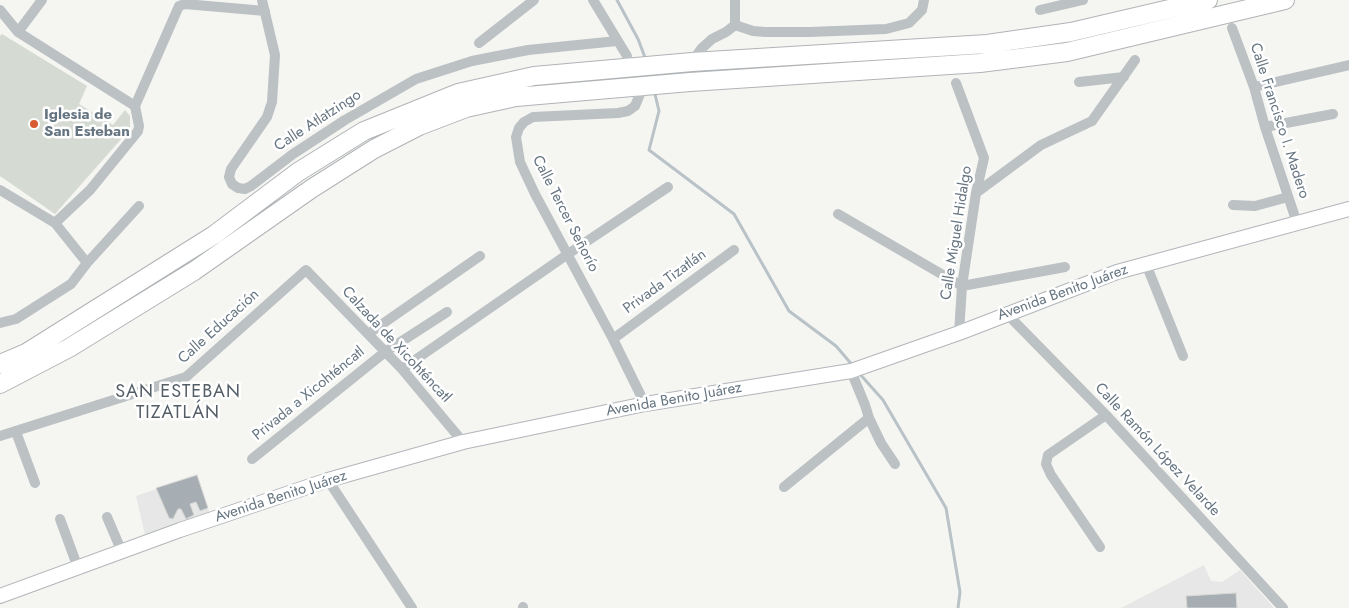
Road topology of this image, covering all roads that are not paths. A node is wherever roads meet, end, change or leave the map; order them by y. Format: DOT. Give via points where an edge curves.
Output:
graph roads {
  1 [pos="42,0"];
  2 [pos="262,0"];
  3 [pos="534,0"];
  4 [pos="593,0"];
  5 [pos="735,0"];
  6 [pos="924,0"];
  7 [pos="1083,0"];
  8 [pos="1208,0"];
  9 [pos="1285,0"];
  10 [pos="0,10"];
  11 [pos="1040,10"];
  12 [pos="265,12"];
  13 [pos="735,25"];
  14 [pos="1232,28"];
  15 [pos="18,32"];
  16 [pos="617,41"];
  17 [pos="479,43"];
  18 [pos="627,56"];
  19 [pos="1135,60"];
  20 [pos="692,62"];
  21 [pos="1349,65"];
  22 [pos="1124,77"];
  23 [pos="1079,82"];
  24 [pos="956,83"];
  25 [pos="1254,87"];
  26 [pos="640,94"];
  27 [pos="135,106"];
  28 [pos="1333,114"];
  29 [pos="1265,127"];
  30 [pos="668,187"];
  31 [pos="0,190"];
  32 [pos="976,193"];
  33 [pos="1288,197"];
  34 [pos="1234,204"];
  35 [pos="139,206"];
  36 [pos="1349,209"];
  37 [pos="838,214"];
  38 [pos="55,223"];
  39 [pos="1298,223"];
  40 [pos="734,250"];
  41 [pos="568,254"];
  42 [pos="480,256"];
  43 [pos="87,263"];
  44 [pos="1146,264"];
  45 [pos="1065,267"];
  46 [pos="306,270"];
  47 [pos="962,286"];
  48 [pos="447,312"];
  49 [pos="1007,314"];
  50 [pos="0,323"];
  51 [pos="959,333"];
  52 [pos="368,334"];
  53 [pos="613,339"];
  54 [pos="385,352"];
  55 [pos="1183,356"];
  56 [pos="0,364"];
  57 [pos="402,369"];
  58 [pos="851,371"];
  59 [pos="0,384"];
  60 [pos="645,404"];
  61 [pos="1106,415"];
  62 [pos="869,418"];
  63 [pos="16,432"];
  64 [pos="0,436"];
  65 [pos="463,442"];
  66 [pos="252,459"];
  67 [pos="895,464"];
  68 [pos="328,480"];
  69 [pos="35,483"];
  70 [pos="784,487"];
  71 [pos="107,517"];
  72 [pos="60,520"];
  73 [pos="1100,547"];
  74 [pos="122,552"];
  75 [pos="78,568"];
  76 [pos="0,596"];
  77 [pos="412,608"];
  78 [pos="1283,608"];
  1 -- 15 [label="street"];
  2 -- 12 [label="street, Calle Atlatzingo"];
  3 -- 17 [label="street"];
  4 -- 16 [label="street"];
  5 -- 13 [label="street"];
  6 -- 13 [label="street" via="922,10 909,23 886,29 764,32"];
  7 -- 11 [label="street"];
  8 -- 20 [label="highway" via="1071,32 987,44"];
  9 -- 59 [label="highway" via="1067,52 971,64 516,96 466,108 419,126 374,149 194,271 69,348"];
  10 -- 15 [label="street"];
  12 -- 16 [label="street, Calle Atlatzingo" via="275,55 272,102 267,117 231,169 232,184 245,189 337,125 416,79 472,61 528,50"];
  12 -- 27 [label="street" via="179,6"];
  13 -- 20 [label="street" via="712,39"];
  14 -- 25 [label="street, Calle Francisco I. Madero"];
  15 -- 27 [label="street"];
  16 -- 18 [label="street"];
  19 -- 22 [label="street"];
  20 -- 56 [label="highway" via="508,80 458,92 399,115 364,131 306,167 214,235 26,353"];
  21 -- 25 [label="street"];
  22 -- 23 [label="street"];
  22 -- 32 [label="street" via="1092,121 1041,145"];
  24 -- 32 [label="street, Calle Miguel Hidalgo" via="984,158"];
  25 -- 29 [label="street, Calle Francisco I. Madero"];
  26 -- 41 [label="street, Calle Tercer Señorío" via="635,106 628,111 534,117 519,128 516,137 520,162"];
  27 -- 38 [label="street" via="140,126 138,131 90,190"];
  28 -- 29 [label="street"];
  29 -- 33 [label="street, Calle Francisco I. Madero"];
  30 -- 41 [label="street"];
  31 -- 38 [label="street"];
  32 -- 47 [label="street, Calle Miguel Hidalgo"];
  33 -- 34 [label="street" via="1255,206"];
  33 -- 39 [label="street, Calle Francisco I. Madero"];
  35 -- 43 [label="street"];
  36 -- 39 [label="main road, Avenida Benito Juárez"];
  37 -- 47 [label="street"];
  38 -- 43 [label="street"];
  39 -- 44 [label="main road, Avenida Benito Juárez"];
  40 -- 53 [label="street, Privada Tizatlán"];
  41 -- 53 [label="street, Calle Tercer Señorío"];
  41 -- 57 [label="street"];
  42 -- 52 [label="street"];
  43 -- 50 [label="street" via="71,284 16,318"];
  44 -- 49 [label="main road, Avenida Benito Juárez"];
  44 -- 55 [label="street"];
  45 -- 47 [label="street"];
  46 -- 52 [label="street, Calzada de Xicohténcatl"];
  46 -- 63 [label="street, Calle Educación" via="186,377"];
  47 -- 51 [label="street, Calle Miguel Hidalgo"];
  48 -- 54 [label="street, Privada a Xicohténcatl"];
  49 -- 51 [label="main road, Avenida Benito Juárez"];
  49 -- 61 [label="street, Calle Ramón López Velarde"];
  51 -- 58 [label="main road, Avenida Benito Juárez"];
  52 -- 54 [label="street, Calzada de Xicohténcatl"];
  53 -- 60 [label="street, Calle Tercer Señorío"];
  54 -- 57 [label="street, Calzada de Xicohténcatl"];
  54 -- 66 [label="street, Privada a Xicohténcatl"];
  57 -- 65 [label="street, Calzada de Xicohténcatl"];
  58 -- 60 [label="main road, Avenida Benito Juárez"];
  58 -- 62 [label="street"];
  60 -- 65 [label="main road, Avenida Benito Juárez"];
  61 -- 73 [label="street" via="1048,454 1046,464"];
  61 -- 78 [label="street, Calle Ramón López Velarde"];
  62 -- 67 [label="street"];
  62 -- 70 [label="street"];
  63 -- 64 [label="street, Calle Educación"];
  63 -- 69 [label="street"];
  65 -- 68 [label="main road, Avenida Benito Juárez"];
  68 -- 74 [label="main road, Avenida Benito Juárez"];
  68 -- 77 [label="street"];
  71 -- 74 [label="street"];
  72 -- 75 [label="street"];
  74 -- 75 [label="main road, Avenida Benito Juárez"];
  75 -- 76 [label="main road, Avenida Benito Juárez"];
}
